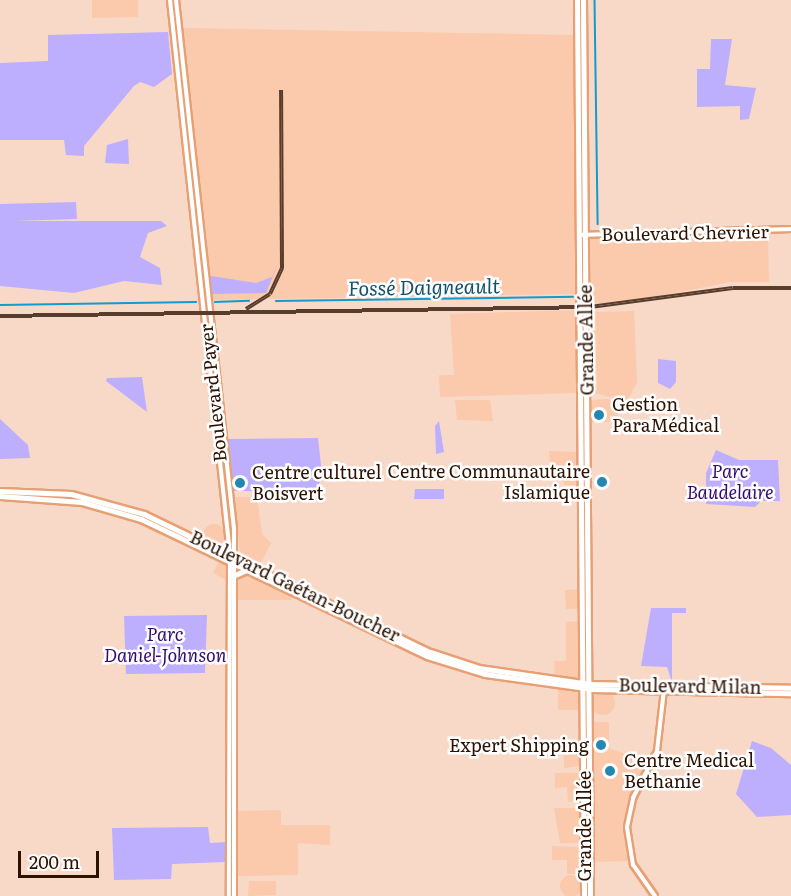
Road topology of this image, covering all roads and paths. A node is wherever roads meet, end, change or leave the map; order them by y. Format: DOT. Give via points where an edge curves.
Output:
graph roads {
  1 [pos="170,0"];
  2 [pos="176,0"];
  3 [pos="577,0"];
  4 [pos="583,0"];
  5 [pos="791,229"];
  6 [pos="582,235"];
  7 [pos="208,343"];
  8 [pos="214,343"];
  9 [pos="0,491"];
  10 [pos="0,496"];
  11 [pos="233,524"];
  12 [pos="227,525"];
  13 [pos="232,559"];
  14 [pos="249,569"];
  15 [pos="235,575"];
  16 [pos="291,586"];
  17 [pos="587,686"];
  18 [pos="791,687"];
  19 [pos="664,688"];
  20 [pos="791,693"];
  21 [pos="229,896"];
  22 [pos="234,896"];
  23 [pos="584,896"];
  24 [pos="590,896"];
  25 [pos="655,896"];
  1 -- 7 [label="street, Boulevard Payer"];
  2 -- 8 [label="street, Boulevard Payer"];
  3 -- 6 [label="main road, Grande Allée"];
  4 -- 6 [label="main road, Grande Allée"];
  5 -- 6 [label="street, Boulevard Chevrier"];
  6 -- 17 [label="main road, Grande Allée"];
  7 -- 8 [label="street"];
  7 -- 12 [label="street, Boulevard Payer"];
  8 -- 11 [label="street, Boulevard Payer"];
  9 -- 13 [label="main road, Boulevard Gaétan-Boucher" via="110,501"];
  10 -- 13 [label="main road, Boulevard Gaétan-Boucher" via="58,498 126,514"];
  11 -- 12 [label="street"];
  11 -- 13 [label="street, Boulevard Payer"];
  12 -- 13 [label="street, Boulevard Payer"];
  13 -- 14 [label="main road, Boulevard Gaétan-Boucher"];
  13 -- 15 [label="street, Boulevard Payer"];
  13 -- 16 [label="main road, Boulevard Gaétan-Boucher"];
  13 -- 21 [label="street, Boulevard Payer"];
  14 -- 15 [label="main road"];
  14 -- 16 [label="main road, Boulevard Gaétan-Boucher"];
  15 -- 22 [label="street, Boulevard Payer"];
  16 -- 17 [label="main road, Boulevard Gaétan-Boucher" via="448,664"];
  17 -- 19 [label="main road, Boulevard Milan"];
  17 -- 23 [label="main road, Grande Allée"];
  17 -- 24 [label="main road, Grande Allée"];
  18 -- 19 [label="main road, Boulevard Milan"];
  19 -- 20 [label="main road, Boulevard Milan"];
  19 -- 25 [label="street" via="657,751 633,798 627,830 634,867"];
}
